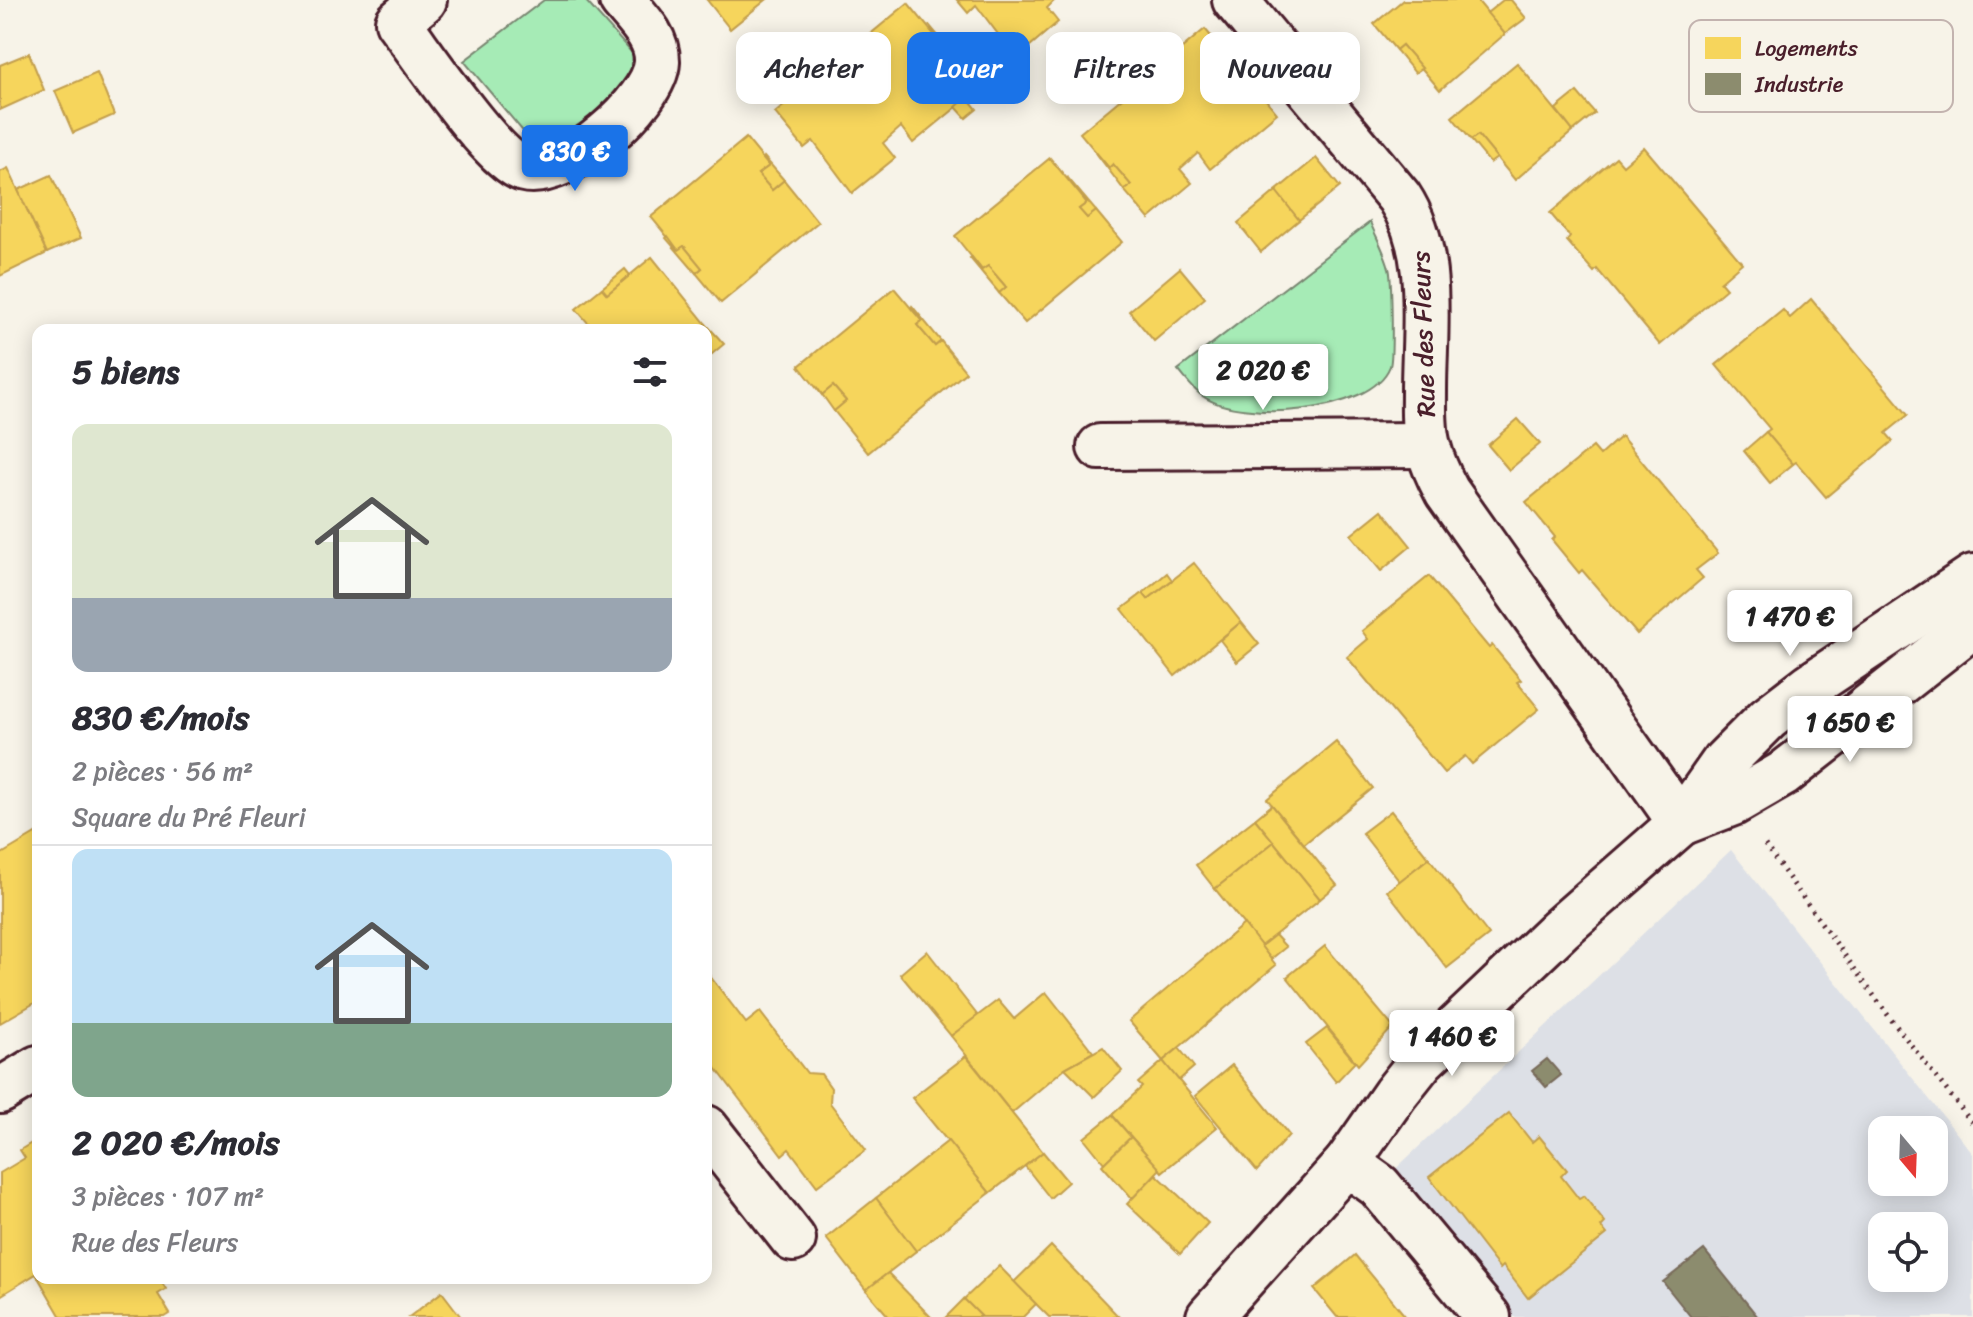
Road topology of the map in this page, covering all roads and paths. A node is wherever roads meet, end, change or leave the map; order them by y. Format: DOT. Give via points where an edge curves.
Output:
graph roads {
  1 [pos="622,0"];
  2 [pos="1235,0"];
  3 [pos="411,11"];
  4 [pos="1427,445"];
  5 [pos="1100,447"];
  6 [pos="1973,577"];
  7 [pos="1973,625"];
  8 [pos="1733,803"];
  9 [pos="1681,823"];
  10 [pos="32,1072"];
  11 [pos="0,1091"];
  12 [pos="1973,1124"];
  13 [pos="712,1136"];
  14 [pos="1347,1163"];
  15 [pos="793,1239"];
  16 [pos="1209,1317"];
  17 [pos="1488,1317"];
  1 -- 3 [label="street" via="654,42 657,63 649,88 575,158 526,170 509,162 482,133"];
  2 -- 4 [label="street, Rue des Fleurs" via="1410,214 1425,271"];
  4 -- 5 [label="street, Rue des Fleurs"];
  4 -- 9 [label="street, Rue des Fleurs" via="1447,492"];
  6 -- 9 [label="street" via="1768,718 1724,762"];
  7 -- 8 [label="street" via="1783,774"];
  8 -- 9 [label="street"];
  8 -- 12 [label="path"];
  9 -- 14 [label="street" via="1422,1060"];
  10 -- 11 [label="street"];
  13 -- 15 [label="street"];
  14 -- 16 [label="street"];
  14 -- 17 [label="street" via="1379,1186"];
}
